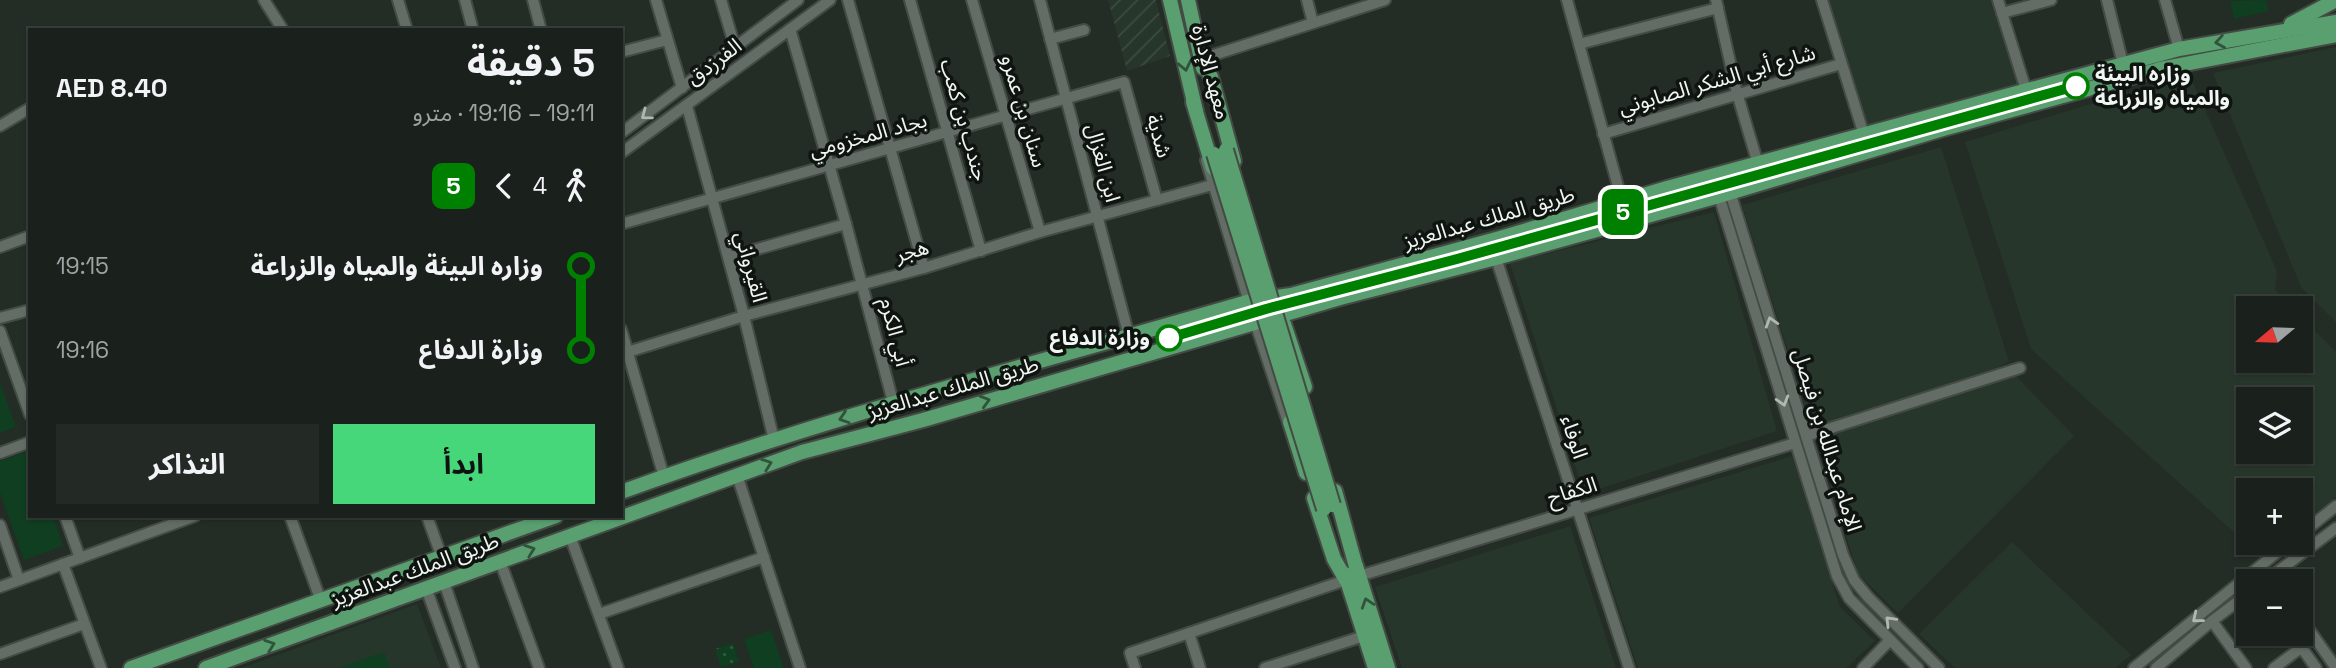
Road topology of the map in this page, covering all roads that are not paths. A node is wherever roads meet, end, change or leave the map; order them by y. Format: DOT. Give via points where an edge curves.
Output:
graph roads {
  1 [pos="264,0"];
  2 [pos="398,0"];
  3 [pos="465,0"];
  4 [pos="533,0"];
  5 [pos="656,0"];
  6 [pos="721,0"];
  7 [pos="798,0"];
  8 [pos="830,0"];
  9 [pos="848,0"];
  10 [pos="910,0"];
  11 [pos="972,0"];
  12 [pos="1040,0"];
  13 [pos="1170,0"];
  14 [pos="1188,0"];
  15 [pos="1307,0"];
  16 [pos="1567,0"];
  17 [pos="1822,0"];
  18 [pos="1998,0"];
  19 [pos="2051,0"];
  20 [pos="2106,0"];
  21 [pos="2165,0"];
  22 [pos="2336,0"];
  23 [pos="1380,1"];
  24 [pos="785,4"];
  25 [pos="1717,4"];
  26 [pos="2002,13"];
  27 [pos="2336,22"];
  28 [pos="1313,23"];
  29 [pos="282,28"];
  30 [pos="406,28"];
  31 [pos="472,28"];
  32 [pos="540,28"];
  33 [pos="790,29"];
  34 [pos="1084,30"];
  35 [pos="2263,34"];
  36 [pos="2336,35"];
  37 [pos="1050,39"];
  38 [pos="667,40"];
  39 [pos="1579,44"];
  40 [pos="735,47"];
  41 [pos="2179,50"];
  42 [pos="623,51"];
  43 [pos="1201,60"];
  44 [pos="1841,64"];
  45 [pos="2123,64"];
  46 [pos="1124,82"];
  47 [pos="682,88"];
  48 [pos="2026,90"];
  49 [pos="1737,93"];
  50 [pos="1066,99"];
  51 [pos="1193,102"];
  52 [pos="687,106"];
  53 [pos="28,109"];
  54 [pos="1006,117"];
  55 [pos="0,126"];
  56 [pos="623,132"];
  57 [pos="948,134"];
  58 [pos="1603,134"];
  59 [pos="1864,135"];
  60 [pos="890,148"];
  61 [pos="623,152"];
  62 [pos="1220,152"];
  63 [pos="1758,164"];
  64 [pos="829,166"];
  65 [pos="1212,185"];
  66 [pos="1725,194"];
  67 [pos="712,197"];
  68 [pos="1157,200"];
  69 [pos="1622,201"];
  70 [pos="1694,202"];
  71 [pos="1577,215"];
  72 [pos="1097,216"];
  73 [pos="623,223"];
  74 [pos="846,224"];
  75 [pos="1040,232"];
  76 [pos="28,237"];
  77 [pos="0,247"];
  78 [pos="981,251"];
  79 [pos="729,257"];
  80 [pos="1496,258"];
  81 [pos="1262,265"];
  82 [pos="925,268"];
  83 [pos="1245,274"];
  84 [pos="863,285"];
  85 [pos="1278,298"];
  86 [pos="1252,301"];
  87 [pos="28,311"];
  88 [pos="1281,315"];
  89 [pos="744,316"];
  90 [pos="0,318"];
  91 [pos="1257,322"];
  92 [pos="0,331"];
  93 [pos="1129,336"];
  94 [pos="625,353"];
  95 [pos="1296,355"];
  96 [pos="1270,356"];
  97 [pos="2020,368"];
  98 [pos="893,402"];
  99 [pos="28,409"];
  100 [pos="1806,436"];
  101 [pos="774,440"];
  102 [pos="28,443"];
  103 [pos="1795,443"];
  104 [pos="0,453"];
  105 [pos="737,475"];
  106 [pos="664,477"];
  107 [pos="623,491"];
  108 [pos="1324,505"];
  109 [pos="2336,506"];
  110 [pos="1578,510"];
  111 [pos="623,517"];
  112 [pos="66,518"];
  113 [pos="291,518"];
  114 [pos="428,518"];
  115 [pos="551,518"];
  116 [pos="619,518"];
  117 [pos="168,521"];
  118 [pos="2313,524"];
  119 [pos="0,525"];
  120 [pos="2336,528"];
  121 [pos="570,536"];
  122 [pos="2274,555"];
  123 [pos="764,557"];
  124 [pos="80,558"];
  125 [pos="442,558"];
  126 [pos="500,561"];
  127 [pos="63,564"];
  128 [pos="2262,565"];
  129 [pos="2259,569"];
  130 [pos="2265,569"];
  131 [pos="2284,569"];
  132 [pos="1355,577"];
  133 [pos="19,580"];
  134 [pos="444,582"];
  135 [pos="0,587"];
  136 [pos="426,588"];
  137 [pos="2236,590"];
  138 [pos="321,601"];
  139 [pos="2236,603"];
  140 [pos="599,614"];
  141 [pos="456,619"];
  142 [pos="2212,621"];
  143 [pos="83,624"];
  144 [pos="440,625"];
  145 [pos="1189,633"];
  146 [pos="2313,634"];
  147 [pos="1364,636"];
  148 [pos="1890,640"];
  149 [pos="2302,647"];
  150 [pos="0,654"];
  151 [pos="1306,662"];
  152 [pos="2335,664"];
  153 [pos="101,668"];
  154 [pos="131,668"];
  155 [pos="206,668"];
  156 [pos="455,668"];
  157 [pos="473,668"];
  158 [pos="539,668"];
  159 [pos="618,668"];
  160 [pos="800,668"];
  161 [pos="1135,668"];
  162 [pos="1200,668"];
  163 [pos="1265,668"];
  164 [pos="1375,668"];
  165 [pos="1388,668"];
  166 [pos="1629,668"];
  167 [pos="1863,668"];
  168 [pos="1918,668"];
  169 [pos="1939,668"];
  170 [pos="2134,668"];
  171 [pos="2156,668"];
  172 [pos="2246,668"];
  173 [pos="2273,668"];
  174 [pos="2316,668"];
  1 -- 29 [label="street"];
  2 -- 30 [label="street"];
  3 -- 31 [label="street"];
  4 -- 32 [label="street"];
  5 -- 38 [label="street"];
  6 -- 40 [label="street"];
  7 -- 24 [label="street, الفرزدق"];
  8 -- 33 [label="street, الفرزدق"];
  9 -- 60 [label="street"];
  10 -- 57 [label="street, جندب بن كعب"];
  11 -- 54 [label="street, سنان بن عمرو"];
  12 -- 37 [label="street, ابن الغزال"];
  13 -- 51 [label="main road, معهد الإدارة, one-way"];
  14 -- 43 [label="main road, معهد الإدارة"];
  15 -- 28 [label="street"];
  16 -- 39 [label="street"];
  17 -- 44 [label="street"];
  18 -- 26 [label="street"];
  19 -- 26 [label="street"];
  20 -- 45 [label="street"];
  21 -- 41 [label="street"];
  22 -- 35 [label="main road"];
  23 -- 28 [label="street"];
  24 -- 40 [label="street, الفرزدق"];
  25 -- 39 [label="street"];
  25 -- 49 [label="street"];
  26 -- 48 [label="street"];
  27 -- 35 [label="main road, طريق الملك عبدالعزيز"];
  28 -- 43 [label="street"];
  33 -- 52 [label="street, الفرزدق"];
  33 -- 64 [label="street, أبي الكرم"];
  34 -- 37 [label="street"];
  35 -- 41 [label="main road, طريق الملك عبدالعزيز, one-way"];
  36 -- 66 [label="main road, طريق الملك عبدالعزيز" via="2164,68"];
  37 -- 50 [label="street, ابن الغزال"];
  38 -- 42 [label="street"];
  38 -- 47 [label="street"];
  39 -- 58 [label="street"];
  40 -- 47 [label="street, الفرزدق"];
  41 -- 45 [label="main road, طريق الملك عبدالعزيز"];
  43 -- 62 [label="main road, معهد الإدارة"];
  43 -- 81 [label="main road" via="1211,77"];
  44 -- 49 [label="street, شارع أبي الشكر الصابوني"];
  44 -- 59 [label="street"];
  45 -- 48 [label="main road, طريق الملك عبدالعزيز"];
  46 -- 50 [label="street, بجاد المخزومي"];
  46 -- 68 [label="street, شدية"];
  47 -- 56 [label="street, الفرزدق, one-way"];
  48 -- 59 [label="main road, طريق الملك عبدالعزيز"];
  49 -- 58 [label="street, شارع أبي الشكر الصابوني"];
  49 -- 63 [label="street"];
  50 -- 54 [label="street, بجاد المخزومي"];
  50 -- 72 [label="street, ابن الغزال"];
  51 -- 62 [label="main road, معهد الإدارة"];
  51 -- 65 [label="street"];
  51 -- 83 [label="main road"];
  52 -- 61 [label="street, الفرزدق"];
  52 -- 67 [label="street, القيرواني"];
  53 -- 55 [label="street"];
  54 -- 57 [label="street, بجاد المخزومي"];
  54 -- 75 [label="street, سنان بن عمرو"];
  57 -- 60 [label="street, بجاد المخزومي"];
  57 -- 78 [label="street, جندب بن كعب"];
  58 -- 69 [label="street"];
  59 -- 63 [label="main road, طريق الملك عبدالعزيز"];
  60 -- 64 [label="street, بجاد المخزومي"];
  60 -- 82 [label="street"];
  62 -- 108 [label="main road, bridge"];
  63 -- 69 [label="main road, طريق الملك عبدالعزيز"];
  64 -- 67 [label="street, بجاد المخزومي"];
  64 -- 74 [label="street, أبي الكرم"];
  65 -- 68 [label="street, هجر"];
  65 -- 86 [label="street"];
  66 -- 70 [label="main road, طريق الملك عبدالعزيز"];
  100 -- 66 [label="street, الإمام عبدالله بن فيصل, one-way"];
  66 -- 103 [label="street, الإمام عبدالله بن فيصل, one-way"];
  67 -- 73 [label="street, بجاد المخزومي"];
  67 -- 79 [label="street, القيرواني"];
  68 -- 72 [label="street, هجر"];
  69 -- 71 [label="main road, طريق الملك عبدالعزيز"];
  70 -- 71 [label="main road" via="1702,192 1698,186"];
  70 -- 80 [label="main road, طريق الملك عبدالعزيز"];
  71 -- 85 [label="main road, طريق الملك عبدالعزيز"];
  72 -- 75 [label="street, هجر"];
  72 -- 93 [label="street, ابن الغزال"];
  74 -- 79 [label="street"];
  74 -- 84 [label="street, أبي الكرم"];
  75 -- 78 [label="street, هجر"];
  76 -- 77 [label="street"];
  78 -- 82 [label="street, هجر"];
  79 -- 89 [label="street, القيرواني"];
  80 -- 88 [label="main road, طريق الملك عبدالعزيز"];
  80 -- 110 [label="street, الوفاء"];
  81 -- 83 [label="main road"];
  81 -- 85 [label="main road"];
  82 -- 84 [label="street, هجر"];
  83 -- 86 [label="main road"];
  84 -- 89 [label="street, هجر"];
  84 -- 98 [label="street, أبي الكرم"];
  85 -- 86 [label="main road, طريق الملك عبدالعزيز"];
  85 -- 88 [label="main road"];
  86 -- 91 [label="main road"];
  86 -- 93 [label="main road, طريق الملك عبدالعزيز"];
  87 -- 90 [label="street"];
  88 -- 91 [label="main road, طريق الملك عبدالعزيز"];
  88 -- 95 [label="main road"];
  89 -- 94 [label="street, هجر"];
  89 -- 101 [label="street, القيرواني"];
  91 -- 96 [label="main road"];
  105 -- 91 [label="main road, طريق الملك عبدالعزيز, one-way" via="802,452"];
  91 -- 108 [label="street"];
  92 -- 99 [label="street"];
  93 -- 98 [label="main road, طريق الملك عبدالعزيز"];
  94 -- 106 [label="street"];
  95 -- 96 [label="main road" via="1282,350"];
  95 -- 132 [label="main road"];
  96 -- 108 [label="main road"];
  97 -- 100 [label="street"];
  98 -- 101 [label="main road, طريق الملك عبدالعزيز, one-way"];
  169 -- 100 [label="street, الإمام عبدالله بن فيصل, one-way" via="1854,580"];
  101 -- 106 [label="main road, طريق الملك عبدالعزيز"];
  102 -- 104 [label="street"];
  103 -- 110 [label="street, الكفاح"];
  103 -- 148 [label="street, الإمام عبدالله بن فيصل" via="1837,576 1849,598"];
  105 -- 111 [label="main road, طريق الملك عبدالعزيز"];
  105 -- 123 [label="street"];
  106 -- 107 [label="main road, طريق الملك عبدالعزيز"];
  108 -- 132 [label="main road"];
  109 -- 118 [label="street"];
  110 -- 132 [label="street, الكفاح"];
  110 -- 166 [label="street, الوفاء"];
  112 -- 124 [label="street"];
  113 -- 138 [label="street"];
  114 -- 125 [label="street"];
  115 -- 125 [label="main road, طريق الملك عبدالعزيز"];
  116 -- 121 [label="main road, طريق الملك عبدالعزيز"];
  117 -- 124 [label="street"];
  119 -- 133 [label="street"];
  120 -- 131 [label="street"];
  126 -- 121 [label="main road, طريق الملك عبدالعزيز, one-way"];
  121 -- 140 [label="street"];
  122 -- 128 [label="street"];
  123 -- 140 [label="street"];
  123 -- 160 [label="street"];
  124 -- 127 [label="street"];
  125 -- 138 [label="main road, طريق الملك عبدالعزيز"];
  126 -- 134 [label="main road, طريق الملك عبدالعزيز"];
  126 -- 158 [label="street"];
  127 -- 133 [label="street"];
  127 -- 143 [label="street"];
  128 -- 129 [label="street"];
  128 -- 130 [label="street"];
  132 -- 145 [label="street, الكفاح"];
  132 -- 147 [label="main road"];
  165 -- 132 [label="main road, one-way"];
  133 -- 135 [label="street"];
  134 -- 136 [label="main road, طريق الملك عبدالعزيز"];
  134 -- 141 [label="street"];
  136 -- 144 [label="street"];
  155 -- 136 [label="main road, طريق الملك عبدالعزيز, one-way"];
  137 -- 170 [label="street, one-way"];
  138 -- 154 [label="main road, طريق الملك عبدالعزيز"];
  139 -- 142 [label="street"];
  140 -- 159 [label="street"];
  141 -- 144 [label="street"];
  141 -- 157 [label="street"];
  142 -- 171 [label="street"];
  142 -- 172 [label="street"];
  143 -- 150 [label="street"];
  143 -- 153 [label="street"];
  144 -- 156 [label="street"];
  145 -- 161 [label="street, الكفاح" via="1130,653"];
  145 -- 162 [label="street"];
  146 -- 152 [label="street"];
  147 -- 151 [label="street"];
  147 -- 164 [label="main road"];
  148 -- 167 [label="street"];
  148 -- 168 [label="street, الإمام عبدالله بن فيصل"];
  149 -- 173 [label="street"];
  149 -- 174 [label="street"];
  151 -- 163 [label="street"];
}
